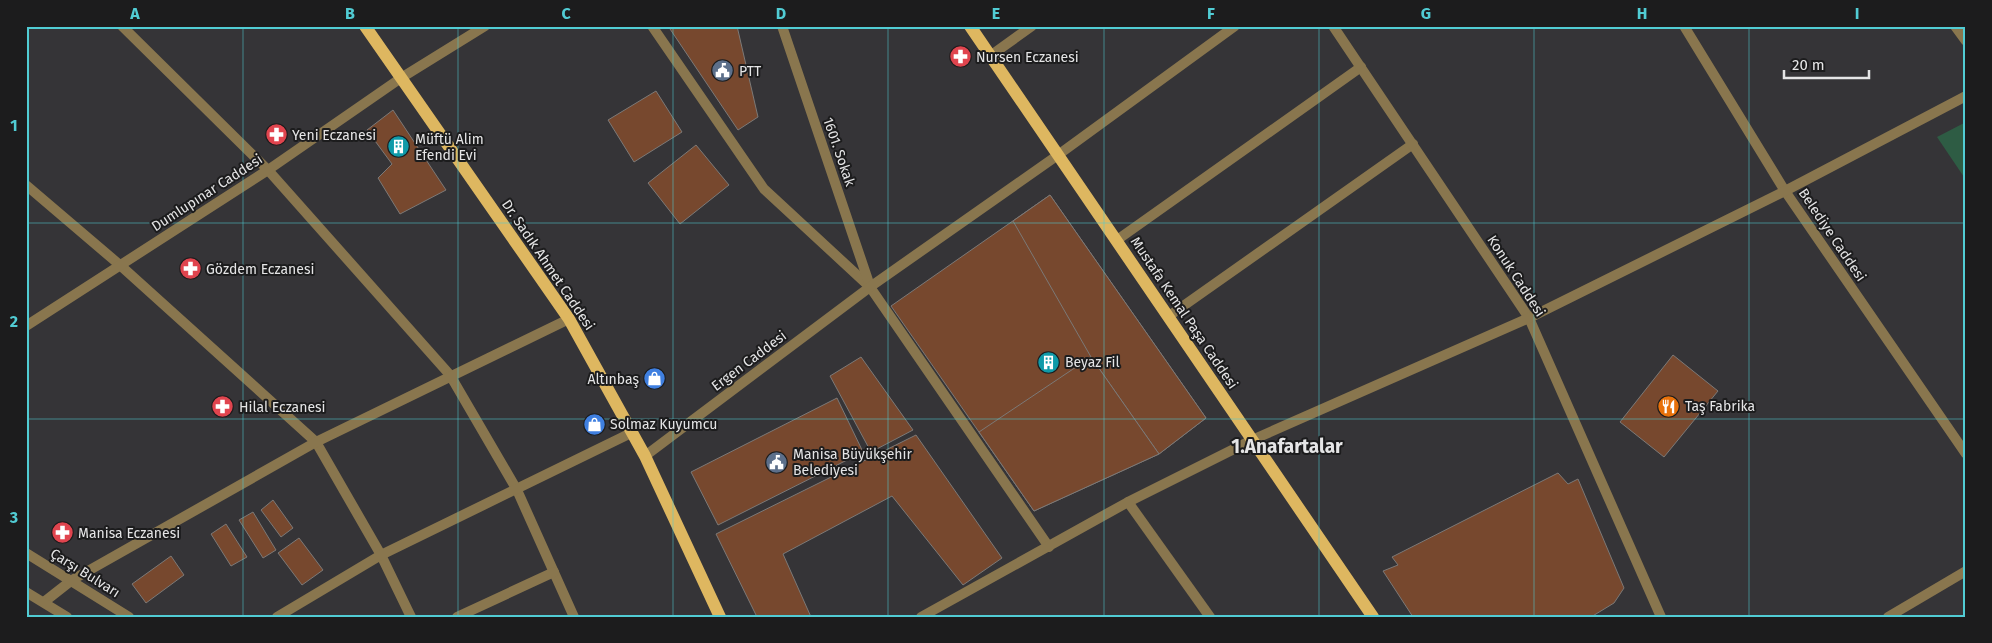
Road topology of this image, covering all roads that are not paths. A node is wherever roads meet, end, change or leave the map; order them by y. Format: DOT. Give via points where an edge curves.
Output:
graph roads {
  1 [pos="122,26"];
  2 [pos="365,26"];
  3 [pos="485,26"];
  4 [pos="652,26"];
  5 [pos="782,26"];
  6 [pos="970,26"];
  7 [pos="1032,26"];
  8 [pos="1235,26"];
  9 [pos="1333,26"];
  10 [pos="1684,26"];
  11 [pos="1956,26"];
  12 [pos="1966,41"];
  13 [pos="990,56"];
  14 [pos="1361,67"];
  15 [pos="401,78"];
  16 [pos="1966,96"];
  17 [pos="1413,144"];
  18 [pos="1058,155"];
  19 [pos="268,170"];
  20 [pos="26,185"];
  21 [pos="1785,191"];
  22 [pos="1117,240"];
  23 [pos="121,266"];
  24 [pos="870,287"];
  25 [pos="1169,316"];
  26 [pos="569,318"];
  27 [pos="1529,318"];
  28 [pos="26,326"];
  29 [pos="450,375"];
  30 [pos="631,433"];
  31 [pos="1252,440"];
  32 [pos="316,442"];
  33 [pos="1966,454"];
  34 [pos="645,456"];
  35 [pos="517,490"];
  36 [pos="1128,502"];
  37 [pos="1049,547"];
  38 [pos="26,553"];
  39 [pos="381,555"];
  40 [pos="1966,571"];
  41 [pos="554,572"];
  42 [pos="72,580"];
  43 [pos="26,592"];
  44 [pos="44,602"];
  45 [pos="67,617"];
  46 [pos="129,617"];
  47 [pos="276,617"];
  48 [pos="411,617"];
  49 [pos="457,617"];
  50 [pos="574,617"];
  51 [pos="720,617"];
  52 [pos="921,617"];
  53 [pos="1210,617"];
  54 [pos="1373,617"];
  55 [pos="1661,617"];
  56 [pos="1888,617"];
  1 -- 19 [label="street"];
  2 -- 15 [label="main road, Dr. Sadık Ahmet Caddesi"];
  3 -- 15 [label="street, Dumlupınar Caddesi"];
  4 -- 24 [label="street" via="764,189"];
  5 -- 24 [label="street, 1601. Sokak"];
  6 -- 13 [label="main road, Mustafa Kemal Paşa Caddesi"];
  7 -- 13 [label="street"];
  8 -- 18 [label="street, Ergen Caddesi"];
  9 -- 14 [label="street, Konuk Caddesi"];
  10 -- 21 [label="street, Belediye Caddesi"];
  11 -- 12 [label="street"];
  13 -- 18 [label="main road, Mustafa Kemal Paşa Caddesi"];
  14 -- 17 [label="street, Konuk Caddesi"];
  14 -- 22 [label="street"];
  15 -- 19 [label="street, Dumlupınar Caddesi"];
  15 -- 26 [label="main road, Dr. Sadık Ahmet Caddesi"];
  16 -- 21 [label="street"];
  17 -- 25 [label="street"];
  17 -- 27 [label="street, Konuk Caddesi"];
  18 -- 22 [label="main road, Mustafa Kemal Paşa Caddesi"];
  18 -- 24 [label="street, Ergen Caddesi"];
  19 -- 23 [label="street, Dumlupınar Caddesi"];
  19 -- 29 [label="street"];
  20 -- 23 [label="street"];
  21 -- 27 [label="street"];
  21 -- 33 [label="street, Belediye Caddesi"];
  22 -- 25 [label="main road, Mustafa Kemal Paşa Caddesi"];
  23 -- 28 [label="street, Dumlupınar Caddesi"];
  23 -- 32 [label="street"];
  24 -- 34 [label="street, Ergen Caddesi"];
  24 -- 37 [label="street"];
  25 -- 31 [label="main road, Mustafa Kemal Paşa Caddesi"];
  26 -- 29 [label="street"];
  26 -- 30 [label="main road, Dr. Sadık Ahmet Caddesi"];
  27 -- 31 [label="street"];
  27 -- 55 [label="street, Konuk Caddesi"];
  29 -- 32 [label="street"];
  29 -- 35 [label="street"];
  30 -- 34 [label="main road, Dr. Sadık Ahmet Caddesi"];
  30 -- 35 [label="street"];
  31 -- 36 [label="street"];
  31 -- 54 [label="main road, Mustafa Kemal Paşa Caddesi"];
  32 -- 39 [label="street"];
  32 -- 42 [label="street"];
  34 -- 51 [label="main road, Dr. Sadık Ahmet Caddesi"];
  35 -- 39 [label="street"];
  35 -- 41 [label="street"];
  36 -- 37 [label="street"];
  36 -- 53 [label="street"];
  37 -- 52 [label="street"];
  38 -- 42 [label="street, Çarşı Bulvarı"];
  39 -- 47 [label="street"];
  39 -- 48 [label="street"];
  40 -- 56 [label="street"];
  41 -- 49 [label="street"];
  41 -- 50 [label="street"];
  42 -- 44 [label="street"];
  42 -- 46 [label="street, Çarşı Bulvarı"];
  43 -- 44 [label="street"];
  44 -- 45 [label="street"];
}
